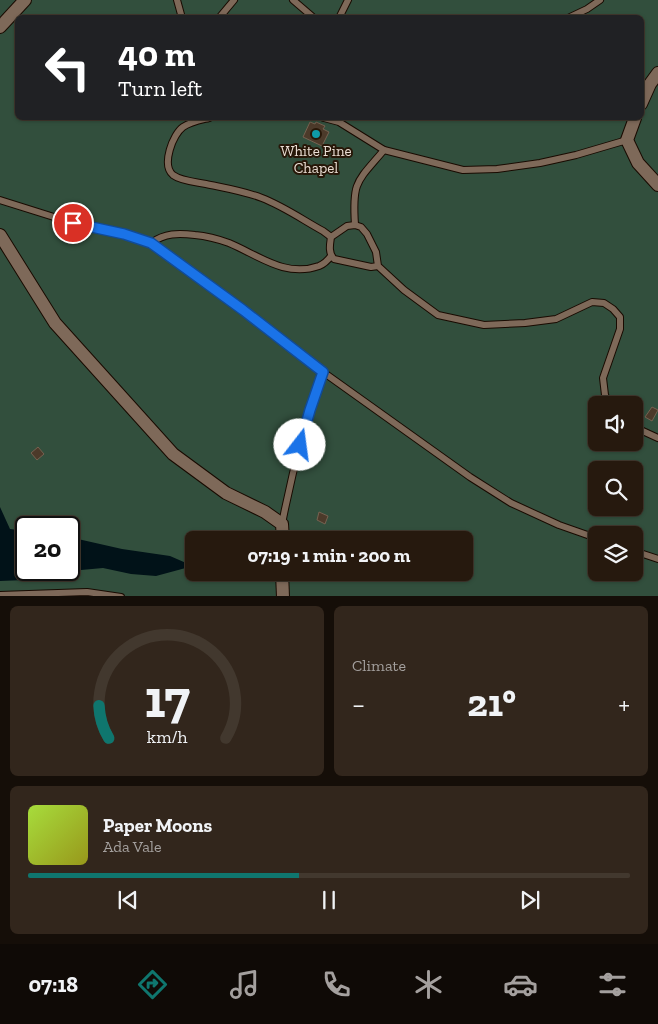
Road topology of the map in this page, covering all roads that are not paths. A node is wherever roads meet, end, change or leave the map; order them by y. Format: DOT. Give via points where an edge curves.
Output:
graph roads {
  1 [pos="25,0"];
  2 [pos="177,0"];
  3 [pos="234,0"];
  4 [pos="293,0"];
  5 [pos="348,0"];
  6 [pos="600,0"];
  7 [pos="181,15"];
  8 [pos="222,15"];
  9 [pos="310,15"];
  10 [pos="340,15"];
  11 [pos="574,15"];
  12 [pos="0,28"];
  13 [pos="658,73"];
  14 [pos="644,97"];
  15 [pos="203,120"];
  16 [pos="340,120"];
  17 [pos="634,120"];
  18 [pos="627,140"];
  19 [pos="384,150"];
  20 [pos="658,185"];
  21 [pos="0,200"];
  22 [pos="355,225"];
  23 [pos="0,235"];
  24 [pos="331,237"];
  25 [pos="151,243"];
  26 [pos="331,256"];
  27 [pos="378,266"];
  28 [pos="323,372"];
  29 [pos="606,396"];
  30 [pos="643,431"];
  31 [pos="658,438"];
  32 [pos="282,524"];
  33 [pos="282,531"];
  34 [pos="588,535"];
  35 [pos="643,554"];
  36 [pos="658,559"];
  37 [pos="282,581"];
  38 [pos="0,595"];
  39 [pos="121,596"];
  40 [pos="283,596"];
  1 -- 12 [label="street"];
  2 -- 7 [label="lane"];
  3 -- 8 [label="lane"];
  4 -- 9 [label="lane"];
  5 -- 10 [label="lane"];
  6 -- 11 [label="lane"];
  13 -- 14 [label="street"];
  15 -- 24 [label="lane" via="182,127 174,140 168,162 173,174 182,179 263,198"];
  16 -- 19 [label="lane"];
  17 -- 18 [label="street"];
  18 -- 19 [label="lane" via="576,155 497,169 463,170"];
  18 -- 20 [label="street" via="638,163"];
  19 -- 22 [label="lane" via="359,179 354,190"];
  21 -- 25 [label="lane"];
  22 -- 24 [label="lane" via="347,226"];
  22 -- 27 [label="lane" via="367,234 376,252"];
  23 -- 32 [label="street" via="55,324 173,454 226,493"];
  24 -- 26 [label="lane"];
  25 -- 26 [label="lane" via="171,234 202,236 227,242 287,269 321,266"];
  25 -- 28 [label="lane"];
  26 -- 27 [label="lane" via="342,262"];
  27 -- 29 [label="lane" via="438,315 484,325 556,319 592,302 604,303 620,317 616,346 603,378"];
  28 -- 32 [label="lane" via="290,480"];
  28 -- 34 [label="lane" via="511,503"];
  30 -- 31 [label="lane"];
  32 -- 33 [label="street"];
  35 -- 36 [label="lane"];
  37 -- 40 [label="street"];
  38 -- 39 [label="lane" via="87,592"];
}
